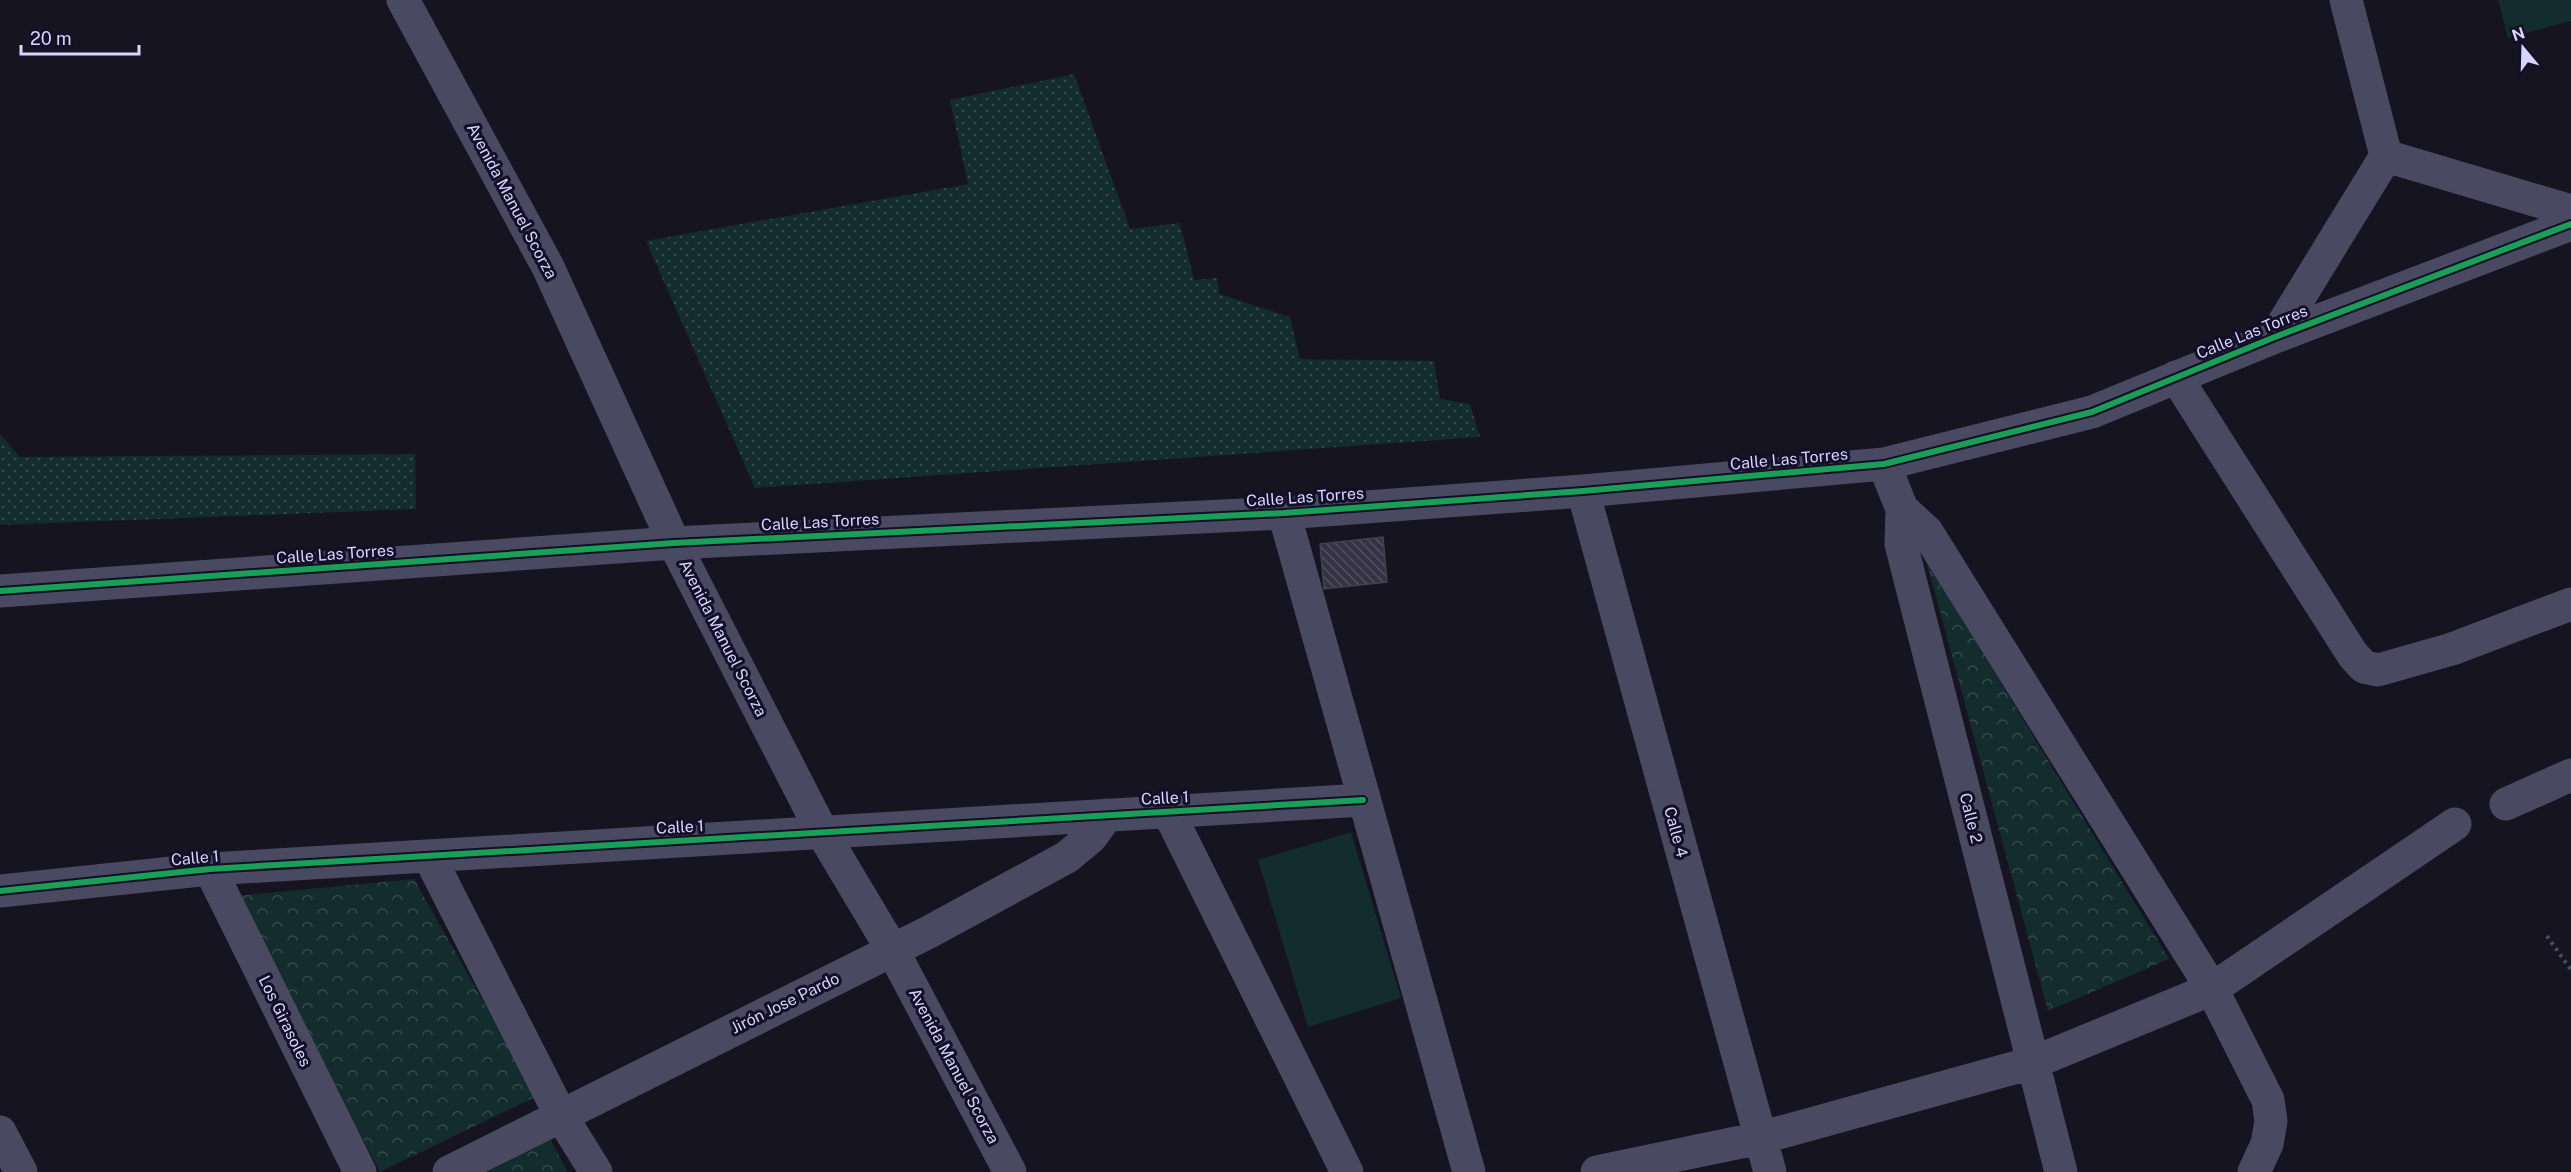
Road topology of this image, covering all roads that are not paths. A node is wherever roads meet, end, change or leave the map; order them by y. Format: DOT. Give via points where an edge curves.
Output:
graph roads {
  1 [pos="403,0"];
  2 [pos="2346,0"];
  3 [pos="2386,156"];
  4 [pos="2571,211"];
  5 [pos="2571,224"];
  6 [pos="2275,337"];
  7 [pos="2176,377"];
  8 [pos="1884,464"];
  9 [pos="1583,491"];
  10 [pos="1902,509"];
  11 [pos="1284,513"];
  12 [pos="674,543"];
  13 [pos="0,591"];
  14 [pos="2571,604"];
  15 [pos="2571,776"];
  16 [pos="1363,800"];
  17 [pos="2506,804"];
  18 [pos="1168,812"];
  19 [pos="1107,815"];
  20 [pos="2455,824"];
  21 [pos="822,832"];
  22 [pos="429,856"];
  23 [pos="210,869"];
  24 [pos="0,891"];
  25 [pos="893,951"];
  26 [pos="2212,989"];
  27 [pos="2032,1063"];
  28 [pos="560,1114"];
  29 [pos="0,1132"];
  30 [pos="1760,1138"];
  31 [pos="21,1172"];
  32 [pos="360,1172"];
  33 [pos="449,1172"];
  34 [pos="596,1172"];
  35 [pos="1010,1172"];
  36 [pos="1347,1172"];
  37 [pos="1469,1172"];
  38 [pos="1597,1172"];
  39 [pos="1770,1172"];
  40 [pos="2061,1172"];
  41 [pos="2254,1172"];
  1 -- 12 [label="street, Avenida Manuel Scorza" via="548,267"];
  2 -- 3 [label="street"];
  3 -- 4 [label="street"];
  3 -- 6 [label="street"];
  5 -- 6 [label="street, Calle Las Torres"];
  6 -- 7 [label="street, Calle Las Torres"];
  7 -- 8 [label="street, Calle Las Torres" via="2092,412"];
  7 -- 14 [label="street" via="2364,667 2378,670 2452,650"];
  8 -- 9 [label="street, Calle Las Torres"];
  8 -- 10 [label="street, Calle 2"];
  9 -- 11 [label="street, Calle Las Torres"];
  9 -- 30 [label="street, Calle 4"];
  10 -- 26 [label="street" via="1927,532"];
  10 -- 27 [label="street, Calle 2" via="1901,544"];
  11 -- 12 [label="street, Calle Las Torres"];
  11 -- 16 [label="street"];
  12 -- 13 [label="street, Calle Las Torres"];
  12 -- 21 [label="street, Avenida Manuel Scorza"];
  15 -- 17 [label="street"];
  16 -- 18 [label="street, Calle 1"];
  16 -- 37 [label="street"];
  18 -- 19 [label="street, Calle 1"];
  18 -- 36 [label="street"];
  19 -- 21 [label="street, Calle 1"];
  19 -- 25 [label="street, Jirón Jose Pardo" via="1091,837 1067,856"];
  20 -- 26 [label="street"];
  21 -- 22 [label="street, Calle 1"];
  21 -- 25 [label="street, Avenida Manuel Scorza"];
  22 -- 23 [label="street, Calle 1"];
  22 -- 28 [label="street"];
  23 -- 24 [label="street, Calle 1"];
  23 -- 32 [label="street, Los Girasoles"];
  25 -- 28 [label="street, Jirón Jose Pardo"];
  25 -- 35 [label="street, Avenida Manuel Scorza"];
  26 -- 27 [label="street"];
  26 -- 41 [label="street" via="2268,1100 2271,1121 2267,1144"];
  27 -- 30 [label="street"];
  27 -- 40 [label="street, Calle 2"];
  28 -- 33 [label="street, Jirón Jose Pardo"];
  28 -- 34 [label="street"];
  29 -- 31 [label="street"];
  30 -- 38 [label="street"];
  30 -- 39 [label="street, Calle 4"];
}
